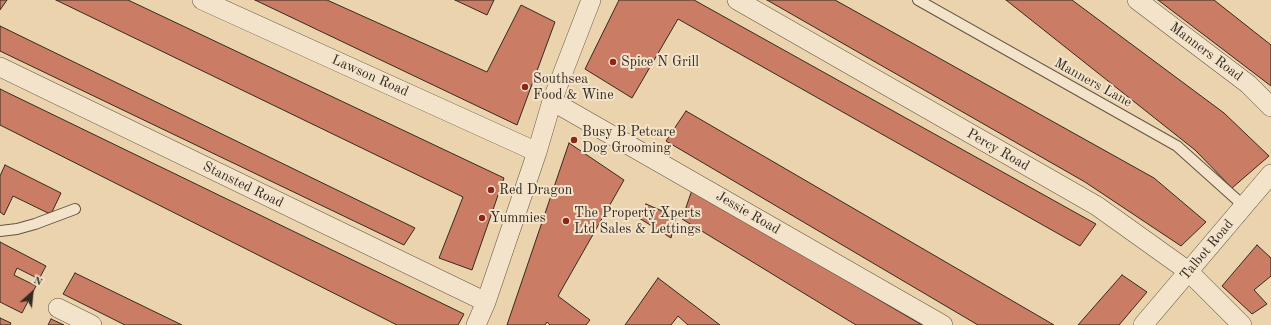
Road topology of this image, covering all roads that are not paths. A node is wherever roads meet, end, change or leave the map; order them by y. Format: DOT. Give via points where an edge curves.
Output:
graph roads {
  1 [pos="202,0"];
  2 [pos="590,0"];
  3 [pos="736,0"];
  4 [pos="918,0"];
  5 [pos="1137,0"];
  6 [pos="0,67"];
  7 [pos="552,101"];
  8 [pos="1271,107"];
  9 [pos="538,152"];
  10 [pos="1271,174"];
  11 [pos="1244,206"];
  12 [pos="75,209"];
  13 [pos="0,231"];
  14 [pos="1188,271"];
  15 [pos="486,302"];
  16 [pos="58,308"];
  17 [pos="92,325"];
  18 [pos="476,325"];
  19 [pos="943,325"];
  20 [pos="1143,325"];
  21 [pos="1242,325"];
  1 -- 9 [label="street, Lawson Road"];
  2 -- 7 [label="street"];
  3 -- 14 [label="street, Percy Road" via="1097,206"];
  4 -- 11 [label="lane, Manners Lane" via="1177,146"];
  5 -- 8 [label="street, Manners Road" via="1248,84"];
  6 -- 15 [label="street, Stansted Road"];
  7 -- 9 [label="street"];
  7 -- 19 [label="street, Jessie Road"];
  9 -- 15 [label="street"];
  10 -- 11 [label="street, Talbot Road"];
  11 -- 14 [label="street, Talbot Road"];
  12 -- 13 [label="lane" via="36,224"];
  14 -- 20 [label="street, Talbot Road"];
  14 -- 21 [label="street, Percy Road"];
  15 -- 18 [label="street"];
  16 -- 17 [label="street"];
}
